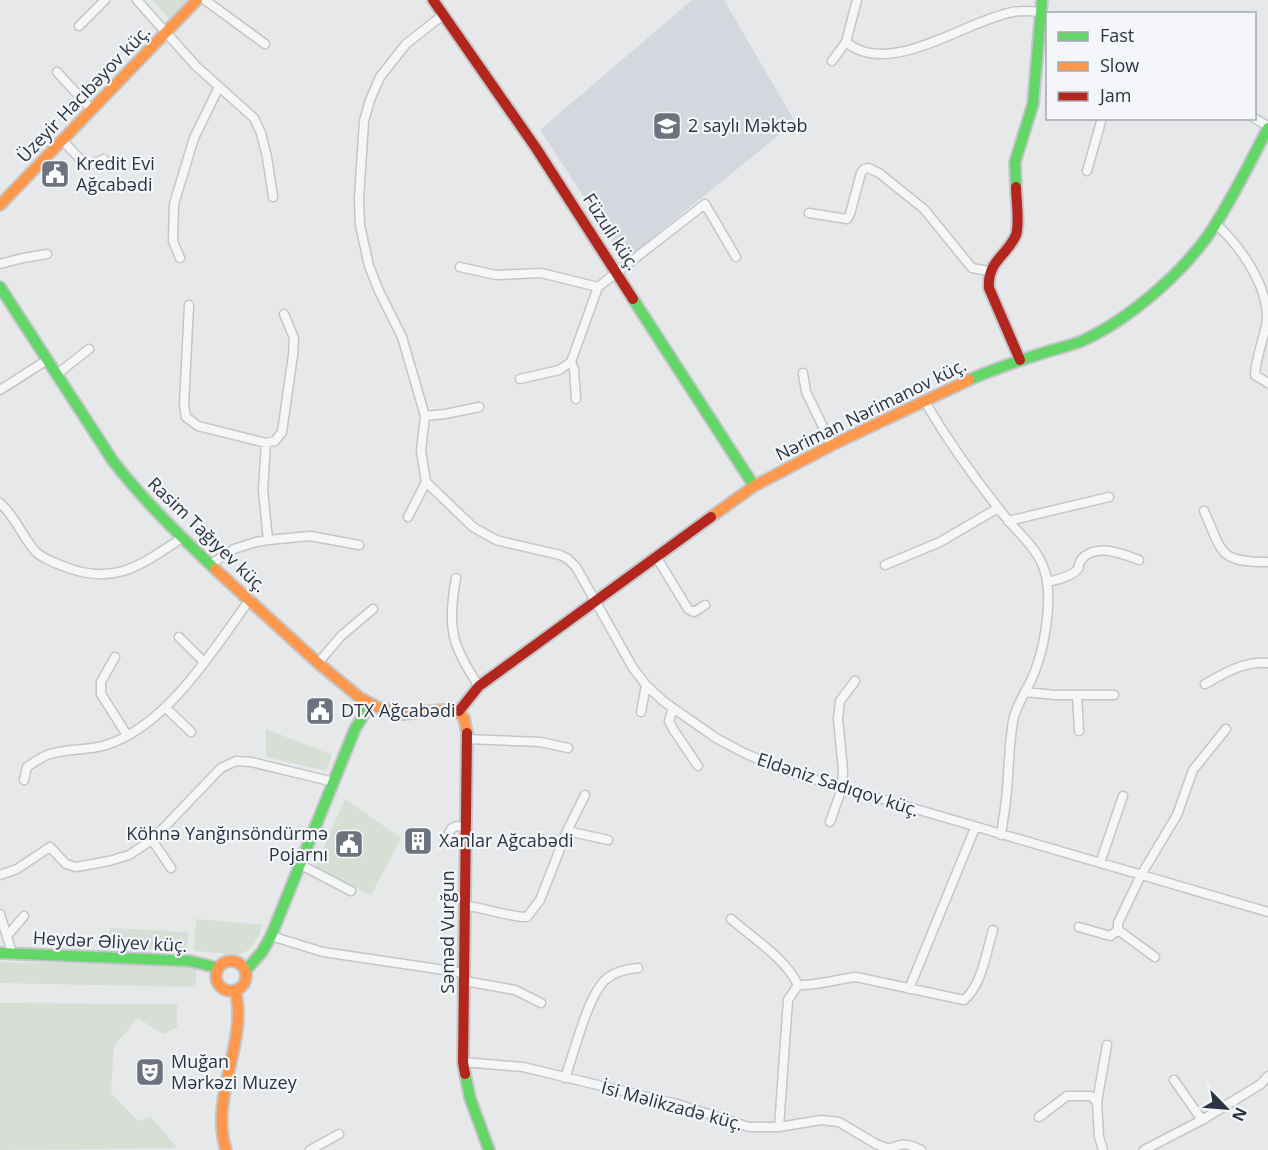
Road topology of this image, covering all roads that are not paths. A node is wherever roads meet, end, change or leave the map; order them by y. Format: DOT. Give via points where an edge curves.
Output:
graph roads {
  1 [pos="105,0"];
  2 [pos="137,0"];
  3 [pos="197,0"];
  4 [pos="205,0"];
  5 [pos="433,0"];
  6 [pos="856,0"];
  7 [pos="1042,0"];
  8 [pos="1041,12"];
  9 [pos="443,15"];
  10 [pos="79,26"];
  11 [pos="1043,29"];
  12 [pos="167,32"];
  13 [pos="846,42"];
  14 [pos="265,44"];
  15 [pos="832,61"];
  16 [pos="57,72"];
  17 [pos="219,87"];
  18 [pos="92,110"];
  19 [pos="1101,120"];
  20 [pos="1268,127"];
  21 [pos="62,141"];
  22 [pos="104,159"];
  23 [pos="1087,171"];
  24 [pos="273,197"];
  25 [pos="0,205"];
  26 [pos="809,213"];
  27 [pos="1216,224"];
  28 [pos="47,254"];
  29 [pos="736,257"];
  30 [pos="180,258"];
  31 [pos="0,264"];
  32 [pos="460,267"];
  33 [pos="989,271"];
  34 [pos="618,272"];
  35 [pos="0,286"];
  36 [pos="598,287"];
  37 [pos="189,304"];
  38 [pos="284,314"];
  39 [pos="89,349"];
  40 [pos="47,360"];
  41 [pos="1020,360"];
  42 [pos="571,362"];
  43 [pos="803,373"];
  44 [pos="56,375"];
  45 [pos="520,379"];
  46 [pos="1268,383"];
  47 [pos="0,390"];
  48 [pos="576,399"];
  49 [pos="925,402"];
  50 [pos="478,407"];
  51 [pos="425,416"];
  52 [pos="266,443"];
  53 [pos="832,445"];
  54 [pos="426,482"];
  55 [pos="754,486"];
  56 [pos="1109,497"];
  57 [pos="0,503"];
  58 [pos="998,508"];
  59 [pos="1204,511"];
  60 [pos="408,517"];
  61 [pos="1008,521"];
  62 [pos="182,538"];
  63 [pos="268,540"];
  64 [pos="359,545"];
  65 [pos="657,558"];
  66 [pos="1139,560"];
  67 [pos="1268,562"];
  68 [pos="211,564"];
  69 [pos="885,565"];
  70 [pos="456,578"];
  71 [pos="1047,582"];
  72 [pos="250,599"];
  73 [pos="597,601"];
  74 [pos="705,605"];
  75 [pos="373,609"];
  76 [pos="179,637"];
  77 [pos="115,657"];
  78 [pos="204,662"];
  79 [pos="318,663"];
  80 [pos="1268,663"];
  81 [pos="855,681"];
  82 [pos="1205,684"];
  83 [pos="646,685"];
  84 [pos="479,686"];
  85 [pos="1025,692"];
  86 [pos="1077,695"];
  87 [pos="1114,695"];
  88 [pos="370,704"];
  89 [pos="166,708"];
  90 [pos="673,708"];
  91 [pos="459,711"];
  92 [pos="641,712"];
  93 [pos="1226,729"];
  94 [pos="1079,731"];
  95 [pos="191,732"];
  96 [pos="127,735"];
  97 [pos="466,740"];
  98 [pos="568,748"];
  99 [pos="698,766"];
  100 [pos="24,780"];
  101 [pos="334,782"];
  102 [pos="842,788"];
  103 [pos="585,795"];
  104 [pos="1123,796"];
  105 [pos="830,822"];
  106 [pos="465,827"];
  107 [pos="975,828"];
  108 [pos="567,831"];
  109 [pos="1001,835"];
  110 [pos="152,840"];
  111 [pos="608,840"];
  112 [pos="445,841"];
  113 [pos="1100,863"];
  114 [pos="301,865"];
  115 [pos="171,868"];
  116 [pos="0,875"];
  117 [pos="1142,875"];
  118 [pos="351,891"];
  119 [pos="466,906"];
  120 [pos="1268,912"];
  121 [pos="0,914"];
  122 [pos="24,916"];
  123 [pos="731,919"];
  124 [pos="1079,927"];
  125 [pos="993,930"];
  126 [pos="1118,930"];
  127 [pos="7,936"];
  128 [pos="271,936"];
  129 [pos="0,953"];
  130 [pos="12,953"];
  131 [pos="1155,957"];
  132 [pos="218,968"];
  133 [pos="638,968"];
  134 [pos="245,971"];
  135 [pos="465,977"];
  136 [pos="798,985"];
  137 [pos="235,990"];
  138 [pos="909,990"];
  139 [pos="541,1003"];
  140 [pos="1107,1045"];
  141 [pos="464,1062"];
  142 [pos="1268,1076"];
  143 [pos="565,1078"];
  144 [pos="1174,1080"];
  145 [pos="1097,1102"];
  146 [pos="1039,1117"];
  147 [pos="1202,1120"];
  148 [pos="779,1126"];
  149 [pos="339,1134"];
  150 [pos="223,1150"];
  151 [pos="310,1150"];
  152 [pos="489,1150"];
  153 [pos="921,1150"];
  154 [pos="1103,1150"];
  155 [pos="1144,1150"];
  1 -- 10 [label="street"];
  2 -- 12 [label="street, Üzeyir Hacıbəyov küç."];
  3 -- 12 [label="main road, Üzeyir Hacıbəyov küç."];
  4 -- 14 [label="street"];
  5 -- 9 [label="main road, Füzuli küç."];
  6 -- 13 [label="street"];
  7 -- 8 [label="main road"];
  8 -- 11 [label="main road"];
  8 -- 13 [label="street" via="1010,12 888,55 876,55"];
  9 -- 34 [label="main road, Füzuli küç."];
  9 -- 51 [label="street" via="406,44 380,77 369,100 359,198 369,266 402,337"];
  11 -- 33 [label="main road" via="1033,104 1015,162 1017,232"];
  12 -- 17 [label="street, Üzeyir Hacıbəyov küç."];
  12 -- 18 [label="main road, Üzeyir Hacıbəyov küç."];
  13 -- 15 [label="street"];
  16 -- 18 [label="street"];
  17 -- 24 [label="street, Üzeyir Hacıbəyov küç." via="254,118 267,157"];
  17 -- 30 [label="street" via="194,138 174,204 173,241"];
  18 -- 21 [label="main road, Üzeyir Hacıbəyov küç."];
  19 -- 23 [label="street"];
  20 -- 27 [label="main road, Nəriman Nərimanov küç."];
  21 -- 22 [label="street" via="88,165"];
  21 -- 25 [label="main road, Üzeyir Hacıbəyov küç."];
  26 -- 33 [label="street" via="847,219 861,173 868,168 924,209 972,268"];
  27 -- 41 [label="main road, Nəriman Nərimanov küç." via="1183,266 1106,329 1079,342"];
  27 -- 46 [label="street" via="1239,248 1268,303 1255,375"];
  28 -- 31 [label="street"];
  29 -- 34 [label="street" via="705,204"];
  32 -- 36 [label="street" via="496,275 541,273"];
  33 -- 41 [label="main road" via="989,288"];
  34 -- 36 [label="street"];
  34 -- 55 [label="main road, Füzuli küç."];
  35 -- 40 [label="main road, Rasim Tağıyev küç."];
  36 -- 42 [label="street"];
  37 -- 52 [label="street" via="186,417 198,426"];
  38 -- 52 [label="street" via="294,338 293,355 282,432 275,441"];
  39 -- 44 [label="street"];
  40 -- 44 [label="main road, Rasim Tağıyev küç."];
  40 -- 47 [label="street"];
  41 -- 49 [label="main road, Nəriman Nərimanov küç."];
  42 -- 45 [label="street" via="559,370"];
  42 -- 48 [label="street"];
  43 -- 53 [label="street" via="806,392"];
  44 -- 62 [label="main road, Rasim Tağıyev küç." via="127,480"];
  49 -- 53 [label="main road, Nəriman Nərimanov küç."];
  49 -- 58 [label="street"];
  50 -- 51 [label="street"];
  51 -- 54 [label="street" via="421,451"];
  52 -- 63 [label="street" via="263,490"];
  53 -- 55 [label="main road, Nəriman Nərimanov küç."];
  54 -- 60 [label="street"];
  54 -- 73 [label="street, Eldəniz Sadıqov küç." via="473,527 496,540 568,559"];
  55 -- 65 [label="main road, Nəriman Nərimanov küç."];
  56 -- 61 [label="street"];
  57 -- 62 [label="street" via="44,559 85,574 100,576 138,566"];
  58 -- 61 [label="street"];
  58 -- 69 [label="street" via="940,542"];
  59 -- 67 [label="street" via="1222,551 1232,559"];
  61 -- 71 [label="street" via="1035,551"];
  62 -- 68 [label="main road, Rasim Tağıyev küç."];
  63 -- 64 [label="street" via="310,536"];
  63 -- 68 [label="street" via="234,549"];
  65 -- 73 [label="main road, Nəriman Nərimanov küç."];
  65 -- 74 [label="street" via="688,609 694,612"];
  66 -- 71 [label="street" via="1114,551 1091,553 1071,574"];
  68 -- 72 [label="main road, Rasim Tağıyev küç."];
  70 -- 84 [label="street" via="450,607 454,643"];
  71 -- 85 [label="street" via="1042,643"];
  72 -- 78 [label="street"];
  72 -- 79 [label="main road, Rasim Tağıyev küç."];
  73 -- 83 [label="street, Eldəniz Sadıqov küç."];
  73 -- 84 [label="main road, Nəriman Nərimanov küç."];
  75 -- 79 [label="street" via="341,636"];
  76 -- 78 [label="street"];
  77 -- 96 [label="street" via="101,682 101,694"];
  78 -- 89 [label="street"];
  79 -- 88 [label="main road, Rasim Tağıyev küç."];
  80 -- 82 [label="street" via="1235,667"];
  81 -- 102 [label="street" via="840,700"];
  83 -- 90 [label="street, Eldəniz Sadıqov küç."];
  83 -- 92 [label="street"];
  84 -- 91 [label="main road, Nəriman Nərimanov küç."];
  85 -- 86 [label="street"];
  85 -- 109 [label="street" via="1010,737"];
  86 -- 87 [label="street"];
  86 -- 94 [label="street"];
  88 -- 91 [label="main road, Rasim Tağıyev küç." via="402,714"];
  88 -- 101 [label="main road"];
  89 -- 95 [label="street"];
  89 -- 96 [label="street"];
  90 -- 99 [label="street" via="669,720"];
  90 -- 102 [label="street, Eldəniz Sadıqov küç." via="744,753"];
  91 -- 97 [label="main road, Səməd Vurğun" via="464,717"];
  93 -- 117 [label="street" via="1193,770 1177,815"];
  96 -- 100 [label="street" via="106,745 47,755 27,767"];
  97 -- 98 [label="street" via="541,742"];
  97 -- 106 [label="main road, Səməd Vurğun"];
  101 -- 110 [label="street" via="236,761 221,768"];
  101 -- 114 [label="main road"];
  102 -- 105 [label="street"];
  102 -- 107 [label="street, Eldəniz Sadıqov küç."];
  103 -- 108 [label="street"];
  104 -- 113 [label="street"];
  106 -- 112 [label="street" via="451,829"];
  106 -- 119 [label="main road, Səməd Vurğun"];
  107 -- 109 [label="street, Eldəniz Sadıqov küç."];
  107 -- 138 [label="street"];
  108 -- 111 [label="street"];
  108 -- 119 [label="street" via="540,900 527,917"];
  109 -- 113 [label="street, Eldəniz Sadıqov küç."];
  110 -- 115 [label="street"];
  110 -- 116 [label="street" via="129,855 76,867 66,864 54,849 46,848"];
  113 -- 117 [label="street, Eldəniz Sadıqov küç."];
  114 -- 118 [label="street"];
  114 -- 128 [label="main road"];
  117 -- 120 [label="street, Eldəniz Sadıqov küç."];
  117 -- 126 [label="street" via="1118,922"];
  119 -- 135 [label="main road, Səməd Vurğun"];
  121 -- 127 [label="street"];
  122 -- 127 [label="street"];
  123 -- 136 [label="street" via="787,967"];
  124 -- 126 [label="street" via="1110,936"];
  125 -- 138 [label="street" via="977,984 964,1000"];
  126 -- 131 [label="street"];
  127 -- 130 [label="street"];
  128 -- 134 [label="main road"];
  128 -- 135 [label="street" via="323,952"];
  129 -- 130 [label="main road, Heydər Əliyev küç."];
  130 -- 132 [label="main road, Heydər Əliyev küç." via="190,962"];
  132 -- 134 [label="main road" via="230,961 239,963"];
  132 -- 137 [label="main road" via="220,984"];
  133 -- 143 [label="street" via="624,969 603,982 590,1005"];
  134 -- 137 [label="main road" via="243,985"];
  135 -- 139 [label="street" via="515,990"];
  135 -- 141 [label="main road, Səməd Vurğun"];
  136 -- 138 [label="street" via="815,986 856,978"];
  136 -- 148 [label="street" via="788,1000"];
  137 -- 150 [label="main road" via="239,1015 220,1121"];
  140 -- 145 [label="street"];
  141 -- 143 [label="street, İsi Məlikzadə küç." via="523,1066"];
  141 -- 152 [label="main road, Səməd Vurğun" via="470,1098"];
  142 -- 147 [label="street"];
  143 -- 148 [label="street, İsi Məlikzadə küç." via="677,1104 749,1127"];
  144 -- 147 [label="street"];
  145 -- 146 [label="street" via="1091,1096 1067,1096"];
  145 -- 154 [label="street"];
  147 -- 155 [label="street"];
  148 -- 153 [label="street, İsi Məlikzadə küç." via="822,1120 839,1122 889,1149 908,1144"];
  149 -- 151 [label="street"];
}
